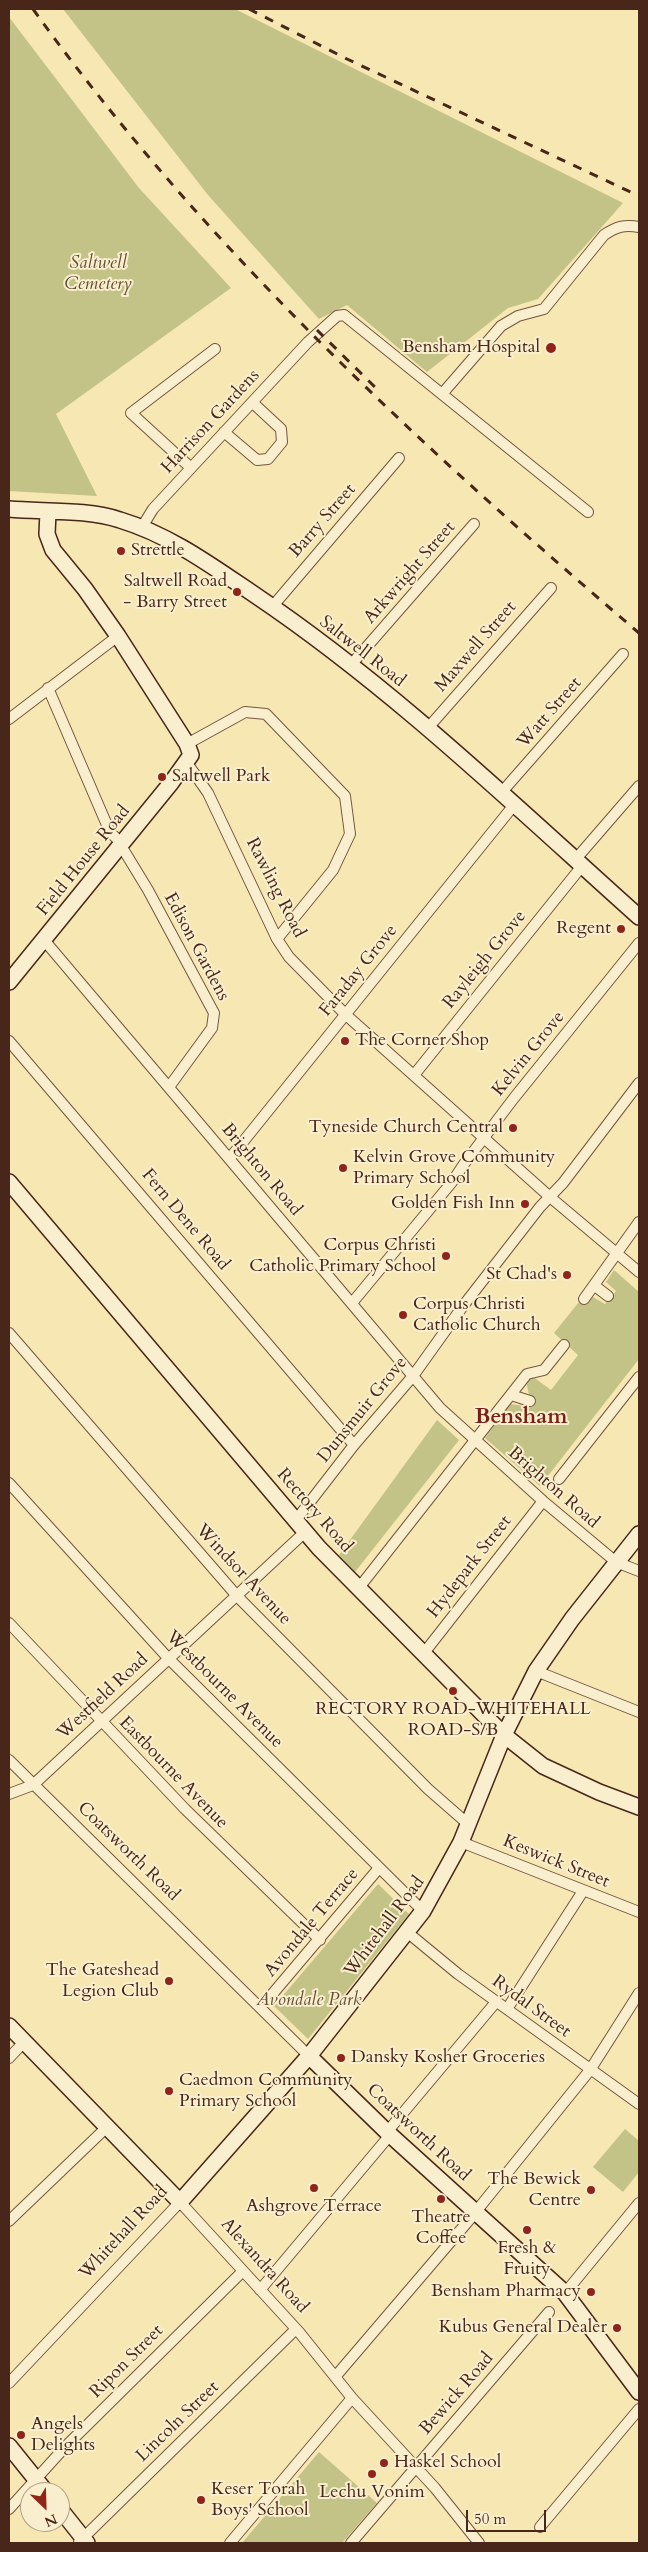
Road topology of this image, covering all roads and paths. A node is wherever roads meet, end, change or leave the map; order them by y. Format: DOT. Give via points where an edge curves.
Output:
graph roads {
  1 [pos="639,227"];
  2 [pos="215,348"];
  3 [pos="442,394"];
  4 [pos="253,403"];
  5 [pos="224,432"];
  6 [pos="399,458"];
  7 [pos="190,468"];
  8 [pos="12,509"];
  9 [pos="48,512"];
  10 [pos="588,512"];
  11 [pos="474,524"];
  12 [pos="142,527"];
  13 [pos="551,588"];
  14 [pos="272,607"];
  15 [pos="118,636"];
  16 [pos="623,654"];
  17 [pos="350,666"];
  18 [pos="48,688"];
  19 [pos="9,719"];
  20 [pos="427,728"];
  21 [pos="187,744"];
  22 [pos="187,763"];
  23 [pos="639,786"];
  24 [pos="501,793"];
  25 [pos="514,805"];
  26 [pos="120,846"];
  27 [pos="579,863"];
  28 [pos="639,917"];
  29 [pos="276,939"];
  30 [pos="44,940"];
  31 [pos="639,943"];
  32 [pos="9,982"];
  33 [pos="345,1014"];
  34 [pos="9,1041"];
  35 [pos="414,1075"];
  36 [pos="639,1083"];
  37 [pos="169,1087"];
  38 [pos="484,1137"];
  39 [pos="230,1158"];
  40 [pos="9,1182"];
  41 [pos="550,1197"];
  42 [pos="639,1222"];
  43 [pos="618,1252"];
  44 [pos="639,1272"];
  45 [pos="595,1286"];
  46 [pos="608,1296"];
  47 [pos="584,1299"];
  48 [pos="352,1303"];
  49 [pos="9,1333"];
  50 [pos="564,1345"];
  51 [pos="413,1376"];
  52 [pos="639,1376"];
  53 [pos="511,1395"];
  54 [pos="530,1401"];
  55 [pos="474,1441"];
  56 [pos="354,1445"];
  57 [pos="559,1479"];
  58 [pos="9,1483"];
  59 [pos="543,1501"];
  60 [pos="300,1526"];
  61 [pos="639,1534"];
  62 [pos="616,1562"];
  63 [pos="639,1571"];
  64 [pos="358,1589"];
  65 [pos="237,1596"];
  66 [pos="9,1623"];
  67 [pos="424,1653"];
  68 [pos="168,1658"];
  69 [pos="536,1671"];
  70 [pos="639,1712"];
  71 [pos="101,1722"];
  72 [pos="504,1734"];
  73 [pos="9,1760"];
  74 [pos="33,1785"];
  75 [pos="9,1794"];
  76 [pos="639,1806"];
  77 [pos="468,1824"];
  78 [pos="461,1842"];
  79 [pos="379,1868"];
  80 [pos="582,1891"];
  81 [pos="423,1911"];
  82 [pos="639,1912"];
  83 [pos="407,1932"];
  84 [pos="320,1940"];
  85 [pos="639,1992"];
  86 [pos="269,1998"];
  87 [pos="496,2002"];
  88 [pos="506,2009"];
  89 [pos="9,2026"];
  90 [pos="25,2042"];
  91 [pos="309,2056"];
  92 [pos="9,2058"];
  93 [pos="590,2070"];
  94 [pos="639,2104"];
  95 [pos="108,2126"];
  96 [pos="389,2134"];
  97 [pos="180,2202"];
  98 [pos="639,2203"];
  99 [pos="475,2211"];
  100 [pos="9,2221"];
  101 [pos="243,2271"];
  102 [pos="260,2290"];
  103 [pos="565,2293"];
  104 [pos="549,2312"];
  105 [pos="296,2329"];
  106 [pos="335,2378"];
  107 [pos="9,2383"];
  108 [pos="639,2392"];
  109 [pos="352,2398"];
  110 [pos="639,2409"];
  111 [pos="9,2446"];
  112 [pos="416,2468"];
  113 [pos="35,2477"];
  114 [pos="39,2482"];
  115 [pos="9,2508"];
  116 [pos="70,2523"];
  117 [pos="540,2527"];
  118 [pos="83,2542"];
  119 [pos="230,2543"];
  120 [pos="351,2543"];
  121 [pos="479,2543"];
  1 -- 3 [label="street" via="617,227 604,235 544,309 518,316 501,326"];
  2 -- 7 [label="street" via="131,413"];
  3 -- 4 [label="street, Harrison Gardens" via="344,315 324,325"];
  3 -- 10 [label="street"];
  4 -- 5 [label="street, Harrison Gardens"];
  4 -- 5 [label="street" via="281,428 282,442 268,459 257,460"];
  5 -- 7 [label="street, Harrison Gardens"];
  6 -- 14 [label="street, Barry Street"];
  7 -- 12 [label="street, Harrison Gardens" via="153,509"];
  8 -- 9 [label="street, Saltwell Road"];
  9 -- 12 [label="street, Saltwell Road" via="102,516"];
  9 -- 15 [label="street" via="47,534 53,550"];
  11 -- 17 [label="street, Arkwright Street"];
  12 -- 14 [label="street, Saltwell Road" via="195,555"];
  13 -- 20 [label="street, Maxwell Street"];
  14 -- 17 [label="street, Saltwell Road"];
  15 -- 18 [label="street"];
  15 -- 21 [label="street"];
  16 -- 24 [label="street, Watt Street"];
  17 -- 20 [label="street, Saltwell Road"];
  18 -- 19 [label="street"];
  18 -- 26 [label="street, Edison Gardens" via="110,832"];
  20 -- 24 [label="street, Saltwell Road"];
  21 -- 22 [label="street" via="191,755"];
  21 -- 29 [label="street" via="245,712 266,714 345,796 350,834 333,870"];
  22 -- 26 [label="street, Field House Road"];
  22 -- 29 [label="street, Rawling Road" via="208,793"];
  23 -- 27 [label="street, Rayleigh Grove"];
  24 -- 25 [label="street, Saltwell Road"];
  25 -- 27 [label="street, Saltwell Road"];
  25 -- 33 [label="street, Faraday Grove"];
  26 -- 30 [label="street, Field House Road"];
  26 -- 37 [label="street, Edison Gardens" via="148,890 214,1013 212,1028"];
  27 -- 28 [label="street, Saltwell Road"];
  27 -- 35 [label="street, Rayleigh Grove"];
  29 -- 33 [label="street, Rawling Road" via="289,957"];
  30 -- 32 [label="street, Field House Road"];
  30 -- 37 [label="street, Brighton Road"];
  31 -- 38 [label="street, Kelvin Grove"];
  33 -- 35 [label="street, Rawling Road"];
  33 -- 39 [label="street, Faraday Grove"];
  34 -- 56 [label="street, Fern Dene Road"];
  35 -- 38 [label="street, Rawling Road"];
  36 -- 41 [label="street, Dunsmuir Grove"];
  37 -- 39 [label="street, Brighton Road"];
  38 -- 41 [label="street, Rawling Road"];
  38 -- 48 [label="street, Kelvin Grove" via="452,1182"];
  39 -- 48 [label="street, Brighton Road"];
  40 -- 60 [label="street, Rectory Road"];
  41 -- 43 [label="street, Rawling Road"];
  41 -- 51 [label="street, Dunsmuir Grove" via="463,1306"];
  42 -- 43 [label="street"];
  43 -- 44 [label="street, Rawling Road"];
  43 -- 45 [label="street"];
  45 -- 46 [label="street"];
  45 -- 47 [label="street"];
  48 -- 51 [label="street, Brighton Road"];
  49 -- 65 [label="street, Windsor Avenue"];
  50 -- 53 [label="street" via="544,1370 527,1374"];
  51 -- 55 [label="street, Brighton Road"];
  51 -- 56 [label="street, Dunsmuir Grove"];
  52 -- 57 [label="street"];
  53 -- 54 [label="street"];
  53 -- 55 [label="street"];
  55 -- 59 [label="street, Brighton Road"];
  55 -- 64 [label="street"];
  56 -- 60 [label="street, Dunsmuir Grove"];
  58 -- 68 [label="street, Westbourne Avenue"];
  59 -- 62 [label="street, Brighton Road"];
  59 -- 67 [label="street, Hydepark Street"];
  60 -- 64 [label="street, Rectory Road"];
  60 -- 65 [label="street, Westfield Road"];
  61 -- 62 [label="street, Whitehall Road"];
  62 -- 63 [label="street, Brighton Road"];
  62 -- 69 [label="street, Whitehall Road"];
  64 -- 67 [label="street, Rectory Road"];
  65 -- 68 [label="street, Westfield Road"];
  65 -- 77 [label="street, Windsor Avenue" via="428,1789"];
  66 -- 71 [label="street, Eastbourne Avenue"];
  67 -- 72 [label="street, Rectory Road"];
  68 -- 71 [label="street, Westfield Road"];
  68 -- 79 [label="street, Westbourne Avenue"];
  69 -- 70 [label="street"];
  69 -- 72 [label="street, Whitehall Road"];
  71 -- 74 [label="street, Westfield Road"];
  71 -- 84 [label="street, Eastbourne Avenue"];
  72 -- 76 [label="street, Rectory Road" via="549,1769"];
  72 -- 77 [label="street, Whitehall Road"];
  73 -- 74 [label="street, Coatsworth Road"];
  74 -- 75 [label="street"];
  74 -- 91 [label="street, Coatsworth Road"];
  77 -- 78 [label="street, Whitehall Road"];
  78 -- 80 [label="street, Keswick Street"];
  78 -- 81 [label="street, Whitehall Road"];
  79 -- 81 [label="street, Westbourne Avenue"];
  79 -- 84 [label="street, Avondale Terrace"];
  80 -- 82 [label="street, Keswick Street"];
  80 -- 88 [label="street"];
  81 -- 83 [label="street, Whitehall Road"];
  83 -- 87 [label="street, Rydal Street"];
  83 -- 91 [label="street, Whitehall Road"];
  84 -- 86 [label="street, Avondale Terrace"];
  85 -- 93 [label="street"];
  87 -- 88 [label="street, Rydal Street"];
  87 -- 96 [label="street"];
  88 -- 93 [label="street, Rydal Street"];
  89 -- 90 [label="street, Alexandra Road"];
  90 -- 92 [label="street"];
  90 -- 95 [label="street, Alexandra Road"];
  91 -- 96 [label="street, Coatsworth Road"];
  91 -- 97 [label="street, Whitehall Road"];
  93 -- 94 [label="street, Rydal Street"];
  93 -- 99 [label="street"];
  95 -- 97 [label="street, Alexandra Road"];
  95 -- 100 [label="street"];
  96 -- 99 [label="street, Coatsworth Road"];
  96 -- 102 [label="street"];
  97 -- 101 [label="street, Alexandra Road"];
  97 -- 107 [label="street, Whitehall Road"];
  98 -- 103 [label="street"];
  99 -- 103 [label="street, Coatsworth Road"];
  99 -- 106 [label="street"];
  101 -- 102 [label="street, Alexandra Road"];
  101 -- 113 [label="street, Ripon Street"];
  102 -- 105 [label="street, Alexandra Road"];
  103 -- 108 [label="street, Coatsworth Road"];
  104 -- 112 [label="street, Bewick Road"];
  105 -- 106 [label="street, Alexandra Road"];
  105 -- 118 [label="street, Lincoln Street"];
  106 -- 109 [label="street, Alexandra Road"];
  109 -- 112 [label="street, Alexandra Road"];
  109 -- 119 [label="street"];
  110 -- 117 [label="street"];
  111 -- 113 [label="street"];
  112 -- 120 [label="street, Bewick Road"];
  112 -- 121 [label="street, Alexandra Road"];
  113 -- 114 [label="street"];
  113 -- 115 [label="street, Ripon Street"];
  116 -- 118 [label="street"];
}
